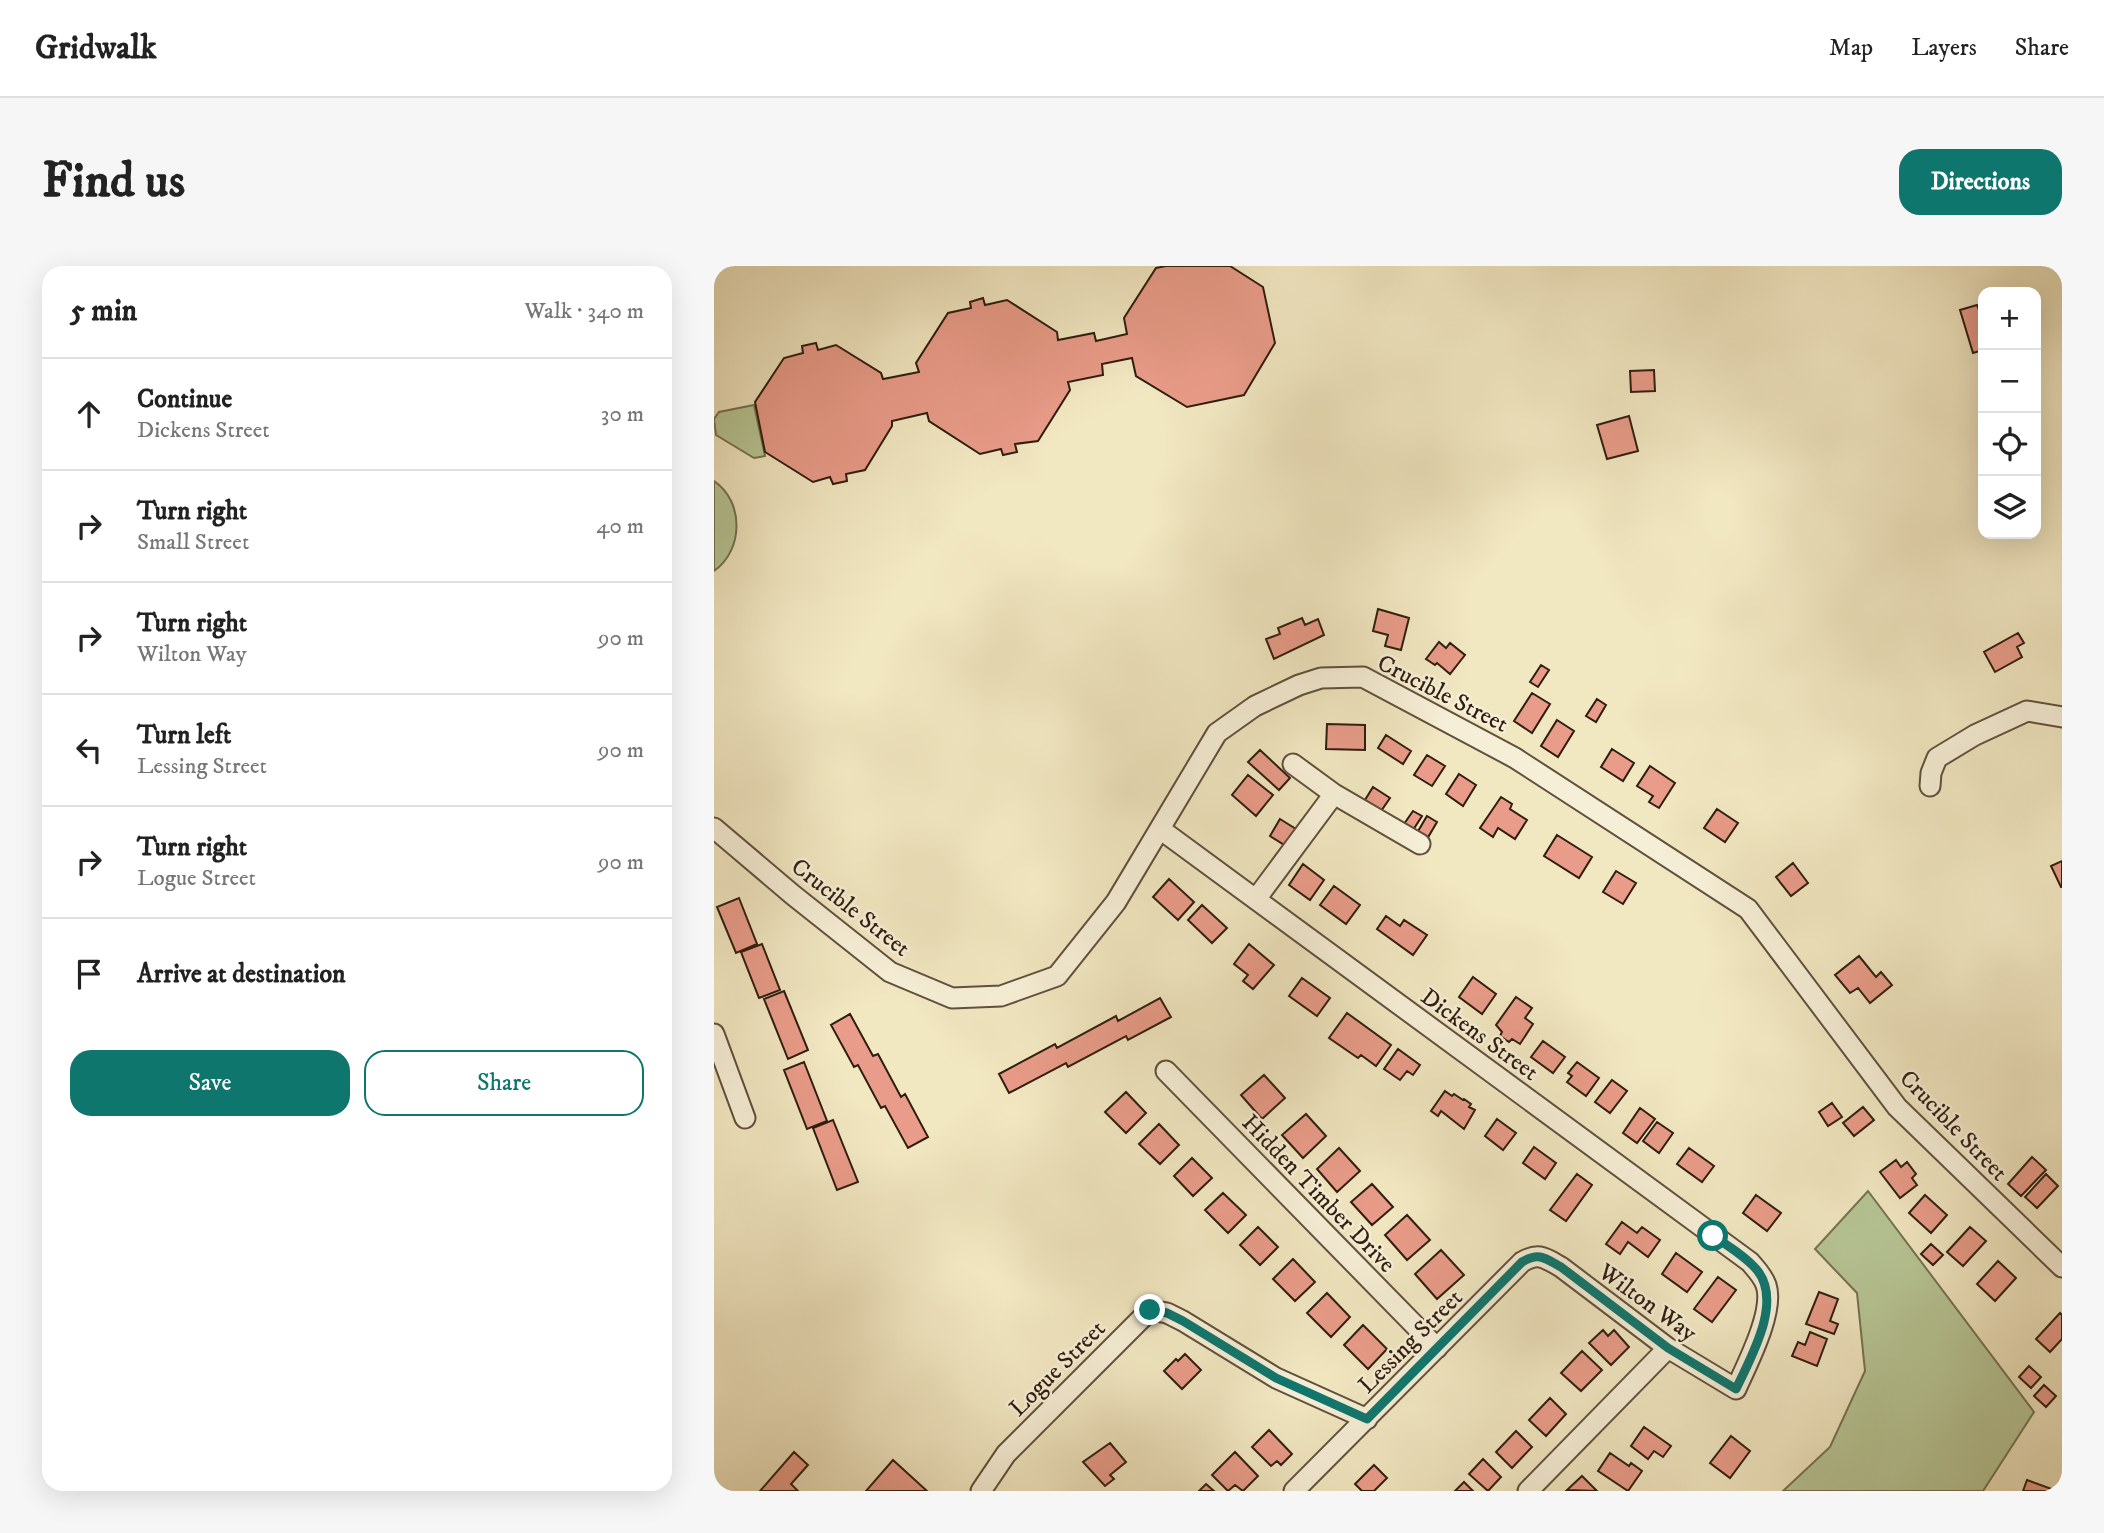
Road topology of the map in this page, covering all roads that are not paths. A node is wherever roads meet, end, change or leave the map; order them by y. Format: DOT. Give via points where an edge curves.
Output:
graph roads {
  1 [pos="2062,716"];
  2 [pos="1293,764"];
  3 [pos="1930,786"];
  4 [pos="1334,794"];
  5 [pos="714,828"];
  6 [pos="1160,829"];
  7 [pos="1420,844"];
  8 [pos="1256,899"];
  9 [pos="714,1034"];
  10 [pos="1166,1071"];
  11 [pos="746,1118"];
  12 [pos="1532,1256"];
  13 [pos="2062,1268"];
  14 [pos="1437,1348"];
  15 [pos="1668,1348"];
  16 [pos="1736,1389"];
  17 [pos="1367,1419"];
  18 [pos="981,1491"];
  19 [pos="1294,1491"];
  20 [pos="1528,1491"];
  1 -- 3 [label="street" via="2027,711 1975,734 1937,758"];
  2 -- 4 [label="street"];
  4 -- 7 [label="street"];
  4 -- 8 [label="street"];
  5 -- 6 [label="street, Crucible Street" via="890,972 952,999 1001,996 1058,976 1116,902"];
  6 -- 8 [label="street, Dickens Street"];
  6 -- 13 [label="street, Crucible Street" via="1217,733 1255,706 1321,678 1363,677 1382,685 1515,758 1748,909 1897,1107"];
  8 -- 16 [label="street, Dickens Street" via="1750,1262 1768,1293 1756,1347"];
  9 -- 11 [label="street"];
  10 -- 14 [label="street, Hidden Timber Drive"];
  12 -- 14 [label="street, Lessing Street"];
  12 -- 15 [label="street, Wilton Way" via="1545,1257 1561,1267"];
  14 -- 17 [label="street, Lessing Street"];
  15 -- 16 [label="street, Wilton Way"];
  15 -- 20 [label="street"];
  17 -- 18 [label="street, Logue Street" via="1276,1378 1183,1321 1150,1310 1006,1454"];
  17 -- 19 [label="street, Lessing Street"];
}
